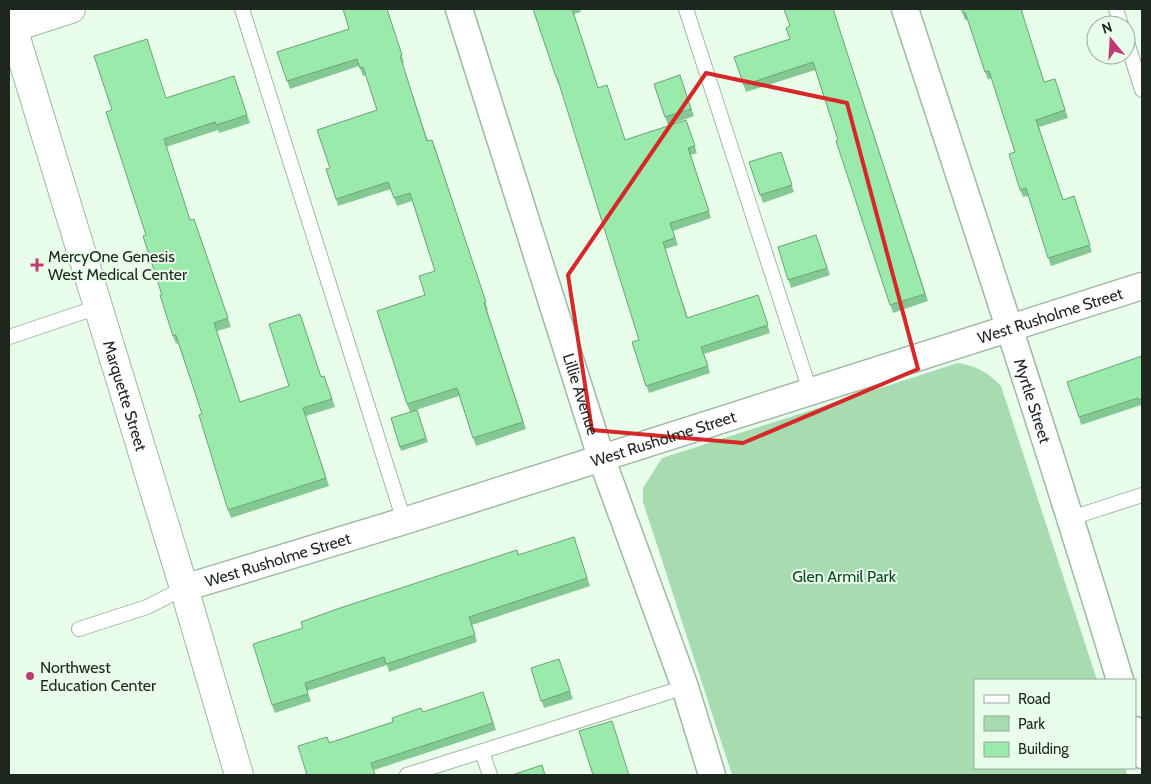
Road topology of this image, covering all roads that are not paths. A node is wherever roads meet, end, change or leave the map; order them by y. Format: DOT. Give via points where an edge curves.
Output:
graph roads {
  1 [pos="71,9"];
  2 [pos="242,9"];
  3 [pos="459,9"];
  4 [pos="686,9"];
  5 [pos="905,9"];
  6 [pos="10,24"];
  7 [pos="1134,65"];
  8 [pos="1142,90"];
  9 [pos="1142,286"];
  10 [pos="98,308"];
  11 [pos="1010,328"];
  12 [pos="9,337"];
  13 [pos="810,391"];
  14 [pos="601,457"];
  15 [pos="1142,495"];
  16 [pos="1070,518"];
  17 [pos="404,521"];
  18 [pos="184,588"];
  19 [pos="79,629"];
  20 [pos="1120,679"];
  21 [pos="685,687"];
  22 [pos="1136,734"];
  23 [pos="482,752"];
  24 [pos="1142,755"];
  25 [pos="239,775"];
  26 [pos="407,775"];
  27 [pos="490,775"];
  28 [pos="712,775"];
  1 -- 6 [label="street"];
  2 -- 17 [label="lane"];
  3 -- 14 [label="street, Lillie Avenue"];
  4 -- 13 [label="lane"];
  5 -- 11 [label="street, Myrtle Street"];
  6 -- 10 [label="street, Marquette Street"];
  7 -- 8 [label="lane"];
  9 -- 11 [label="street, West Rusholme Street"];
  10 -- 12 [label="lane"];
  10 -- 18 [label="street, Marquette Street"];
  11 -- 13 [label="street, West Rusholme Street"];
  11 -- 16 [label="street, Myrtle Street"];
  13 -- 14 [label="street, West Rusholme Street"];
  14 -- 17 [label="street, West Rusholme Street"];
  14 -- 21 [label="street, Lillie Avenue"];
  15 -- 16 [label="lane"];
  16 -- 20 [label="street, Myrtle Street"];
  17 -- 18 [label="street, West Rusholme Street"];
  18 -- 19 [label="lane" via="147,607"];
  18 -- 25 [label="street, Marquette Street"];
  21 -- 23 [label="lane"];
  21 -- 28 [label="street, Lillie Avenue"];
  22 -- 24 [label="street"];
  23 -- 26 [label="lane"];
  23 -- 27 [label="lane"];
}
